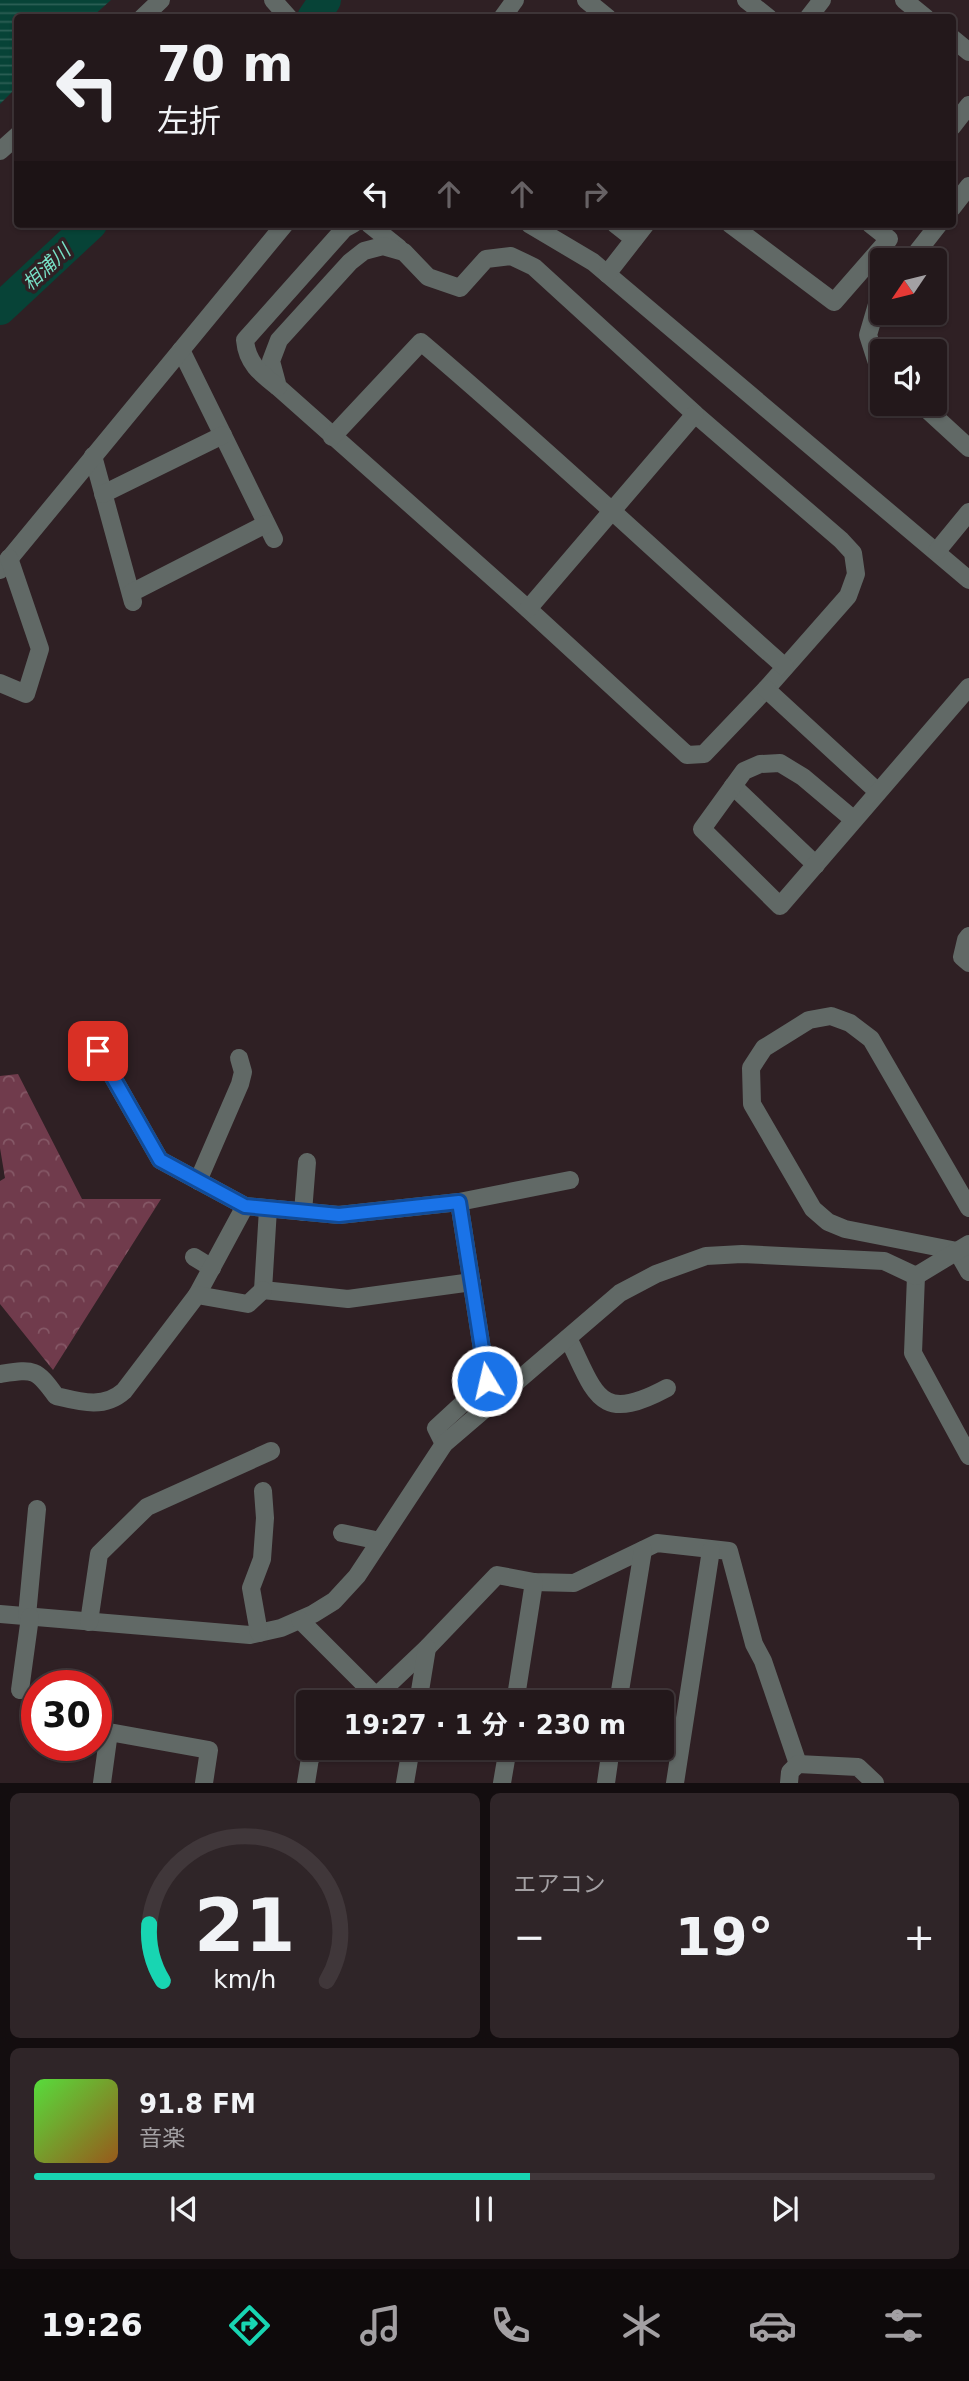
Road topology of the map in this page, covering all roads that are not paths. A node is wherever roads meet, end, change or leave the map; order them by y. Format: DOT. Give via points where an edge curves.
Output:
graph roads {
  1 [pos="161,0"];
  2 [pos="273,0"];
  3 [pos="586,0"];
  4 [pos="746,0"];
  5 [pos="822,0"];
  6 [pos="904,0"];
  7 [pos="146,14"];
  8 [pos="285,14"];
  9 [pos="603,14"];
  10 [pos="764,14"];
  11 [pos="811,14"];
  12 [pos="921,14"];
  13 [pos="969,105"];
  14 [pos="956,122"];
  15 [pos="14,139"];
  16 [pos="0,151"];
  17 [pos="969,186"];
  18 [pos="956,203"];
  19 [pos="282,228"];
  20 [pos="346,228"];
  21 [pos="374,228"];
  22 [pos="536,228"];
  23 [pos="620,228"];
  24 [pos="643,228"];
  25 [pos="735,228"];
  26 [pos="875,228"];
  27 [pos="936,228"];
  28 [pos="634,239"];
  29 [pos="920,248"];
  30 [pos="404,252"];
  31 [pos="607,274"];
  32 [pos="181,350"];
  33 [pos="278,387"];
  34 [pos="695,414"];
  35 [pos="934,416"];
  36 [pos="223,435"];
  37 [pos="332,437"];
  38 [pos="969,448"];
  39 [pos="93,456"];
  40 [pos="103,494"];
  41 [pos="610,511"];
  42 [pos="969,512"];
  43 [pos="937,551"];
  44 [pos="5,564"];
  45 [pos="969,580"];
  46 [pos="528,609"];
  47 [pos="785,667"];
  48 [pos="0,682"];
  49 [pos="969,687"];
  50 [pos="766,689"];
  51 [pos="733,786"];
  52 [pos="878,792"];
  53 [pos="854,820"];
  54 [pos="816,864"];
  55 [pos="969,936"];
  56 [pos="969,963"];
  57 [pos="112,1043"];
  58 [pos="240,1058"];
  59 [pos="307,1162"];
  60 [pos="570,1180"];
  61 [pos="198,1181"];
  62 [pos="459,1202"];
  63 [pos="245,1206"];
  64 [pos="969,1208"];
  65 [pos="268,1209"];
  66 [pos="303,1212"];
  67 [pos="963,1247"];
  68 [pos="194,1257"];
  69 [pos="212,1268"];
  70 [pos="969,1272"];
  71 [pos="916,1276"];
  72 [pos="472,1282"];
  73 [pos="263,1290"];
  74 [pos="197,1296"];
  75 [pos="568,1338"];
  76 [pos="0,1374"];
  77 [pos="667,1388"];
  78 [pos="444,1444"];
  79 [pos="271,1451"];
  80 [pos="969,1455"];
  81 [pos="263,1491"];
  82 [pos="37,1509"];
  83 [pos="342,1533"];
  84 [pos="380,1541"];
  85 [pos="643,1550"];
  86 [pos="711,1550"];
  87 [pos="534,1582"];
  88 [pos="0,1614"];
  89 [pos="28,1616"];
  90 [pos="300,1620"];
  91 [pos="89,1622"];
  92 [pos="259,1633"];
  93 [pos="427,1648"];
  94 [pos="20,1690"];
  95 [pos="363,1690"];
  96 [pos="383,1690"];
  97 [pos="420,1690"];
  98 [pos="517,1690"];
  99 [pos="620,1690"];
  100 [pos="310,1760"];
  101 [pos="409,1760"];
  102 [pos="506,1760"];
  103 [pos="609,1760"];
  104 [pos="798,1764"];
  105 [pos="102,1783"];
  106 [pos="204,1783"];
  107 [pos="306,1783"];
  108 [pos="405,1783"];
  109 [pos="502,1783"];
  110 [pos="606,1783"];
  111 [pos="675,1783"];
  112 [pos="789,1783"];
  113 [pos="875,1783"];
  1 -- 7 [label="street"];
  2 -- 8 [label="street"];
  3 -- 9 [label="street"];
  4 -- 10 [label="street"];
  5 -- 11 [label="street"];
  6 -- 12 [label="street"];
  13 -- 14 [label="street"];
  15 -- 16 [label="street"];
  17 -- 18 [label="street"];
  19 -- 32 [label="street"];
  20 -- 33 [label="street" via="245,340 246,354 256,370"];
  21 -- 30 [label="street"];
  22 -- 31 [label="street"];
  23 -- 28 [label="street"];
  24 -- 28 [label="street"];
  25 -- 26 [label="street" via="834,302 889,239"];
  27 -- 29 [label="street"];
  28 -- 31 [label="street"];
  30 -- 33 [label="street" via="383,246 364,251 350,262 279,340 271,361"];
  30 -- 34 [label="street" via="428,277 460,288 486,259 511,256 534,267"];
  31 -- 43 [label="street"];
  32 -- 36 [label="street"];
  32 -- 39 [label="street"];
  33 -- 37 [label="street"];
  34 -- 41 [label="street"];
  34 -- 47 [label="street" via="853,553 856,574 848,596"];
  35 -- 38 [label="street"];
  36 -- 40 [label="street"];
  36 -- 40 [label="street" via="270,531 132,598"];
  37 -- 41 [label="street" via="421,342"];
  37 -- 46 [label="street"];
  39 -- 40 [label="street"];
  39 -- 44 [label="street"];
  41 -- 46 [label="street"];
  41 -- 47 [label="street"];
  42 -- 43 [label="street"];
  43 -- 45 [label="street"];
  44 -- 48 [label="street" via="40,649 26,694"];
  46 -- 50 [label="street" via="687,755 704,754"];
  47 -- 50 [label="street"];
  49 -- 52 [label="street"];
  50 -- 52 [label="street"];
  51 -- 53 [label="street" via="744,771 780,762"];
  51 -- 54 [label="street"];
  51 -- 54 [label="street" via="702,829 780,906"];
  52 -- 53 [label="street"];
  53 -- 54 [label="street"];
  55 -- 56 [label="street" via="962,957"];
  57 -- 61 [label="street" via="98,1051 160,1160"];
  58 -- 61 [label="street" via="240,1084"];
  59 -- 66 [label="street"];
  60 -- 62 [label="street" via="554,1191"];
  61 -- 63 [label="street"];
  62 -- 66 [label="street" via="339,1215"];
  62 -- 72 [label="street"];
  63 -- 65 [label="street"];
  63 -- 69 [label="street"];
  64 -- 67 [label="street" via="871,1039 831,1016 809,1020 764,1048 751,1068 752,1104 814,1209 828,1222 845,1228"];
  65 -- 66 [label="street"];
  65 -- 73 [label="street"];
  67 -- 70 [label="street"];
  67 -- 71 [label="street"];
  68 -- 69 [label="street"];
  69 -- 74 [label="street"];
  71 -- 75 [label="street" via="884,1261 706,1256 620,1293"];
  71 -- 80 [label="street" via="913,1353"];
  72 -- 73 [label="street" via="348,1298"];
  72 -- 78 [label="street" via="487,1381 436,1428"];
  73 -- 74 [label="street" via="248,1304"];
  74 -- 76 [label="street" via="129,1370 115,1399 90,1405 56,1396 42,1376 25,1370"];
  75 -- 77 [label="street" via="595,1393 607,1402 626,1405"];
  75 -- 78 [label="street"];
  78 -- 84 [label="street"];
  79 -- 91 [label="street" via="147,1507 99,1554"];
  81 -- 92 [label="street" via="262,1559 251,1588"];
  82 -- 89 [label="street"];
  83 -- 84 [label="street"];
  84 -- 90 [label="street" via="334,1601"];
  85 -- 86 [label="street" via="657,1543"];
  85 -- 87 [label="street" via="574,1583"];
  85 -- 99 [label="street"];
  86 -- 104 [label="street" via="729,1551 754,1644"];
  86 -- 111 [label="street"];
  87 -- 93 [label="street" via="497,1575"];
  87 -- 98 [label="street"];
  88 -- 89 [label="street"];
  89 -- 91 [label="street"];
  89 -- 94 [label="street"];
  90 -- 92 [label="street"];
  90 -- 95 [label="street"];
  91 -- 92 [label="street"];
  93 -- 96 [label="street"];
  93 -- 97 [label="street"];
  100 -- 107 [label="street"];
  101 -- 108 [label="street"];
  102 -- 109 [label="street"];
  103 -- 110 [label="street"];
  104 -- 112 [label="street" via="790,1772"];
  104 -- 113 [label="street" via="858,1767"];
  105 -- 106 [label="street" via="110,1731 209,1750"];
}
